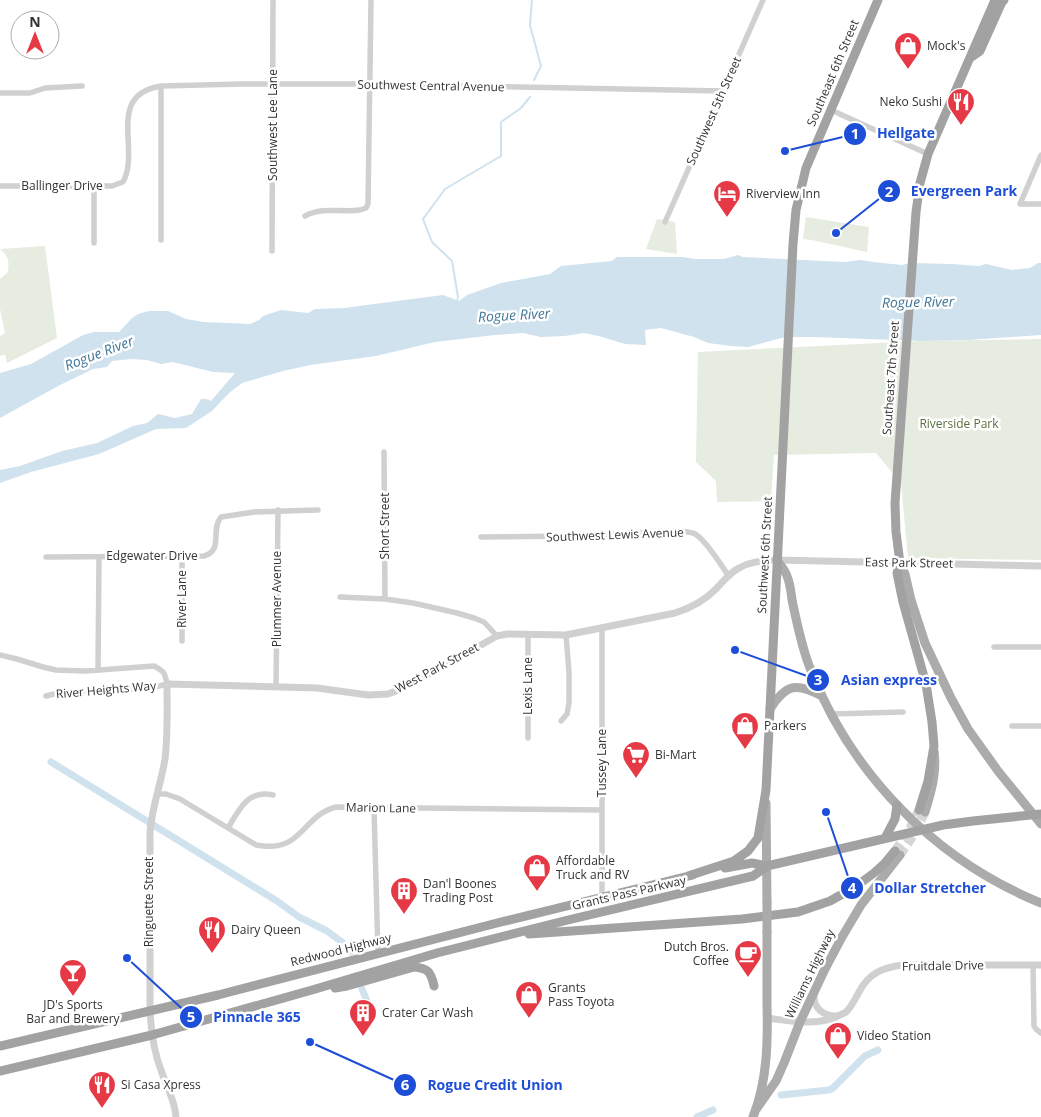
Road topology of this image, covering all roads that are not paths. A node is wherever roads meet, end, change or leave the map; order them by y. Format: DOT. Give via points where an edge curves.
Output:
graph roads {
  1 [pos="274,0"];
  2 [pos="371,0"];
  3 [pos="763,0"];
  4 [pos="878,0"];
  5 [pos="995,0"];
  6 [pos="1004,0"];
  7 [pos="970,59"];
  8 [pos="274,84"];
  9 [pos="370,84"];
  10 [pos="82,86"];
  11 [pos="161,86"];
  12 [pos="723,91"];
  13 [pos="0,93"];
  14 [pos="831,110"];
  15 [pos="928,154"];
  16 [pos="1041,155"];
  17 [pos="123,182"];
  18 [pos="0,186"];
  19 [pos="94,186"];
  20 [pos="1041,204"];
  21 [pos="305,216"];
  22 [pos="665,222"];
  23 [pos="161,240"];
  24 [pos="94,243"];
  25 [pos="793,244"];
  26 [pos="272,251"];
  27 [pos="384,452"];
  28 [pos="278,510"];
  29 [pos="318,510"];
  30 [pos="481,537"];
  31 [pos="182,556"];
  32 [pos="46,557"];
  33 [pos="98,557"];
  34 [pos="777,560"];
  35 [pos="900,563"];
  36 [pos="1041,566"];
  37 [pos="728,575"];
  38 [pos="340,597"];
  39 [pos="385,599"];
  40 [pos="602,628"];
  41 [pos="528,635"];
  42 [pos="566,635"];
  43 [pos="496,636"];
  44 [pos="182,641"];
  45 [pos="994,647"];
  46 [pos="1041,647"];
  47 [pos="0,655"];
  48 [pos="98,670"];
  49 [pos="166,684"];
  50 [pos="276,687"];
  51 [pos="46,696"];
  52 [pos="822,696"];
  53 [pos="770,709"];
  54 [pos="904,712"];
  55 [pos="832,714"];
  56 [pos="561,721"];
  57 [pos="1012,726"];
  58 [pos="1041,726"];
  59 [pos="528,738"];
  60 [pos="766,790"];
  61 [pos="157,794"];
  62 [pos="273,795"];
  63 [pos="897,805"];
  64 [pos="374,808"];
  65 [pos="602,810"];
  66 [pos="922,811"];
  67 [pos="1037,815"];
  68 [pos="1041,824"];
  69 [pos="228,828"];
  70 [pos="923,829"];
  71 [pos="885,838"];
  72 [pos="897,853"];
  73 [pos="767,866"];
  74 [pos="688,876"];
  75 [pos="602,897"];
  76 [pos="1041,902"];
  77 [pos="494,939"];
  78 [pos="378,954"];
  79 [pos="1037,965"];
  80 [pos="434,986"];
  81 [pos="312,990"];
  82 [pos="814,991"];
  83 [pos="1034,1004"];
  84 [pos="1041,1004"];
  85 [pos="150,1011"];
  86 [pos="837,1016"];
  87 [pos="767,1018"];
  88 [pos="800,1022"];
  89 [pos="1041,1033"];
  90 [pos="152,1035"];
  91 [pos="0,1046"];
  92 [pos="0,1071"];
  93 [pos="754,1114"];
  94 [pos="176,1117"];
  1 -- 8 [label="street, Southwest Lee Lane"];
  2 -- 9 [label="street"];
  3 -- 12 [label="street, Southwest 5th Street"];
  4 -- 14 [label="highway, Southeast 6th Street"];
  5 -- 7 [label="highway, Southeast 7th Street"];
  6 -- 7 [label="highway" via="980,51"];
  7 -- 15 [label="highway, Southeast 7th Street"];
  8 -- 9 [label="street, Southwest Central Avenue"];
  8 -- 11 [label="street, Southwest Central Avenue"];
  8 -- 26 [label="street, Southwest Lee Lane"];
  9 -- 12 [label="street, Southwest Central Avenue"];
  9 -- 21 [label="street" via="366,208 322,210"];
  10 -- 13 [label="street" via="45,88 30,93"];
  11 -- 17 [label="street, Southwest Central Avenue" via="148,89 132,104 128,116 128,174"];
  11 -- 23 [label="street"];
  12 -- 22 [label="street, Southwest 5th Street"];
  14 -- 15 [label="street"];
  14 -- 25 [label="highway, Southeast 6th Street" via="806,168 796,210"];
  15 -- 35 [label="highway, Southeast 7th Street" via="916,212 901,410 895,503"];
  16 -- 20 [label="street" via="1020,204"];
  17 -- 19 [label="street, Ballinger Drive"];
  18 -- 19 [label="street, Ballinger Drive"];
  19 -- 24 [label="street"];
  25 -- 34 [label="highway, Southwest 6th Street"];
  27 -- 39 [label="street, Short Street"];
  28 -- 29 [label="street, Edgewater Drive"];
  28 -- 31 [label="street, Edgewater Drive" via="221,517 216,523 213,552 204,556"];
  28 -- 50 [label="street, Plummer Avenue"];
  30 -- 37 [label="street, Southwest Lewis Avenue" via="687,532 700,537"];
  31 -- 33 [label="street, Edgewater Drive"];
  31 -- 44 [label="street, River Lane"];
  32 -- 33 [label="street, Edgewater Drive"];
  33 -- 48 [label="street"];
  34 -- 35 [label="street, East Park Street"];
  34 -- 37 [label="street, West Park Street" via="752,562"];
  34 -- 52 [label="main road" via="787,575 799,633"];
  34 -- 53 [label="highway, Southwest 6th Street"];
  35 -- 36 [label="street, East Park Street"];
  35 -- 66 [label="highway" via="897,573 926,684 932,722 934,746"];
  35 -- 67 [label="main road" via="925,643 951,698 998,771"];
  37 -- 40 [label="street, West Park Street" via="707,597 686,610"];
  38 -- 39 [label="street"];
  39 -- 43 [label="street" via="474,618 484,622"];
  40 -- 42 [label="street, West Park Street"];
  40 -- 65 [label="street, Tussey Lane"];
  41 -- 42 [label="street, West Park Street"];
  41 -- 43 [label="street, West Park Street"];
  41 -- 59 [label="street, Lexis Lane"];
  42 -- 56 [label="street" via="569,703 567,714"];
  43 -- 50 [label="street, West Park Street" via="388,694"];
  45 -- 46 [label="street"];
  47 -- 48 [label="street" via="56,670"];
  48 -- 49 [label="street" via="154,666 165,674"];
  49 -- 50 [label="street, West Park Street"];
  49 -- 51 [label="street, River Heights Way"];
  49 -- 61 [label="street, Ringuette Street" via="166,747"];
  52 -- 53 [label="main road" via="808,688 798,687 778,696"];
  52 -- 55 [label="main road"];
  53 -- 60 [label="highway, Southwest 6th Street"];
  54 -- 55 [label="street"];
  55 -- 63 [label="main road" via="870,774"];
  57 -- 58 [label="street"];
  60 -- 73 [label="main road, Southwest 6th Street"];
  60 -- 74 [label="highway" via="758,838 748,851 734,860"];
  61 -- 69 [label="street, Marion Lane" via="180,799"];
  61 -- 85 [label="street, Ringuette Street" via="149,837"];
  62 -- 69 [label="street" via="250,798"];
  63 -- 70 [label="main road"];
  63 -- 71 [label="highway" via="895,819"];
  64 -- 65 [label="street, Marion Lane"];
  64 -- 69 [label="street, Marion Lane" via="330,809 290,842 270,847 256,845"];
  64 -- 78 [label="street"];
  65 -- 75 [label="street, Tussey Lane"];
  67 -- 68 [label="main road"];
  67 -- 70 [label="highway, Grants Pass Parkway"];
  70 -- 71 [label="highway, Grants Pass Parkway"];
  70 -- 76 [label="main road" via="975,868"];
  71 -- 73 [label="highway, Grants Pass Parkway"];
  72 -- 77 [label="highway" via="855,887 830,901 798,912"];
  72 -- 82 [label="main road, Williams Highway" via="861,905"];
  73 -- 74 [label="highway, Grants Pass Parkway" via="752,863"];
  73 -- 77 [label="highway, Grants Pass Parkway" via="753,876"];
  73 -- 87 [label="main road, Williams Highway, bridge"];
  74 -- 75 [label="highway, Redwood Highway"];
  75 -- 78 [label="highway, Redwood Highway"];
  77 -- 81 [label="highway"];
  78 -- 85 [label="highway, Redwood Highway"];
  79 -- 83 [label="street"];
  79 -- 86 [label="street, Fruitdale Drive" via="892,966 871,976 852,1004"];
  80 -- 81 [label="highway" via="432,976 423,968 414,967 347,986"];
  81 -- 90 [label="highway"];
  82 -- 86 [label="street" via="817,1008 824,1014"];
  82 -- 88 [label="main road, Williams Highway"];
  83 -- 84 [label="street"];
  83 -- 89 [label="street" via="1034,1026"];
  85 -- 90 [label="street, Ringuette Street"];
  85 -- 91 [label="highway, Redwood Highway"];
  86 -- 88 [label="street" via="824,1021"];
  87 -- 88 [label="street"];
  87 -- 93 [label="main road, Williams Highway" via="765,1065"];
  88 -- 93 [label="main road, Williams Highway" via="776,1081"];
  90 -- 92 [label="highway"];
  90 -- 94 [label="street, Ringuette Street"];
}
